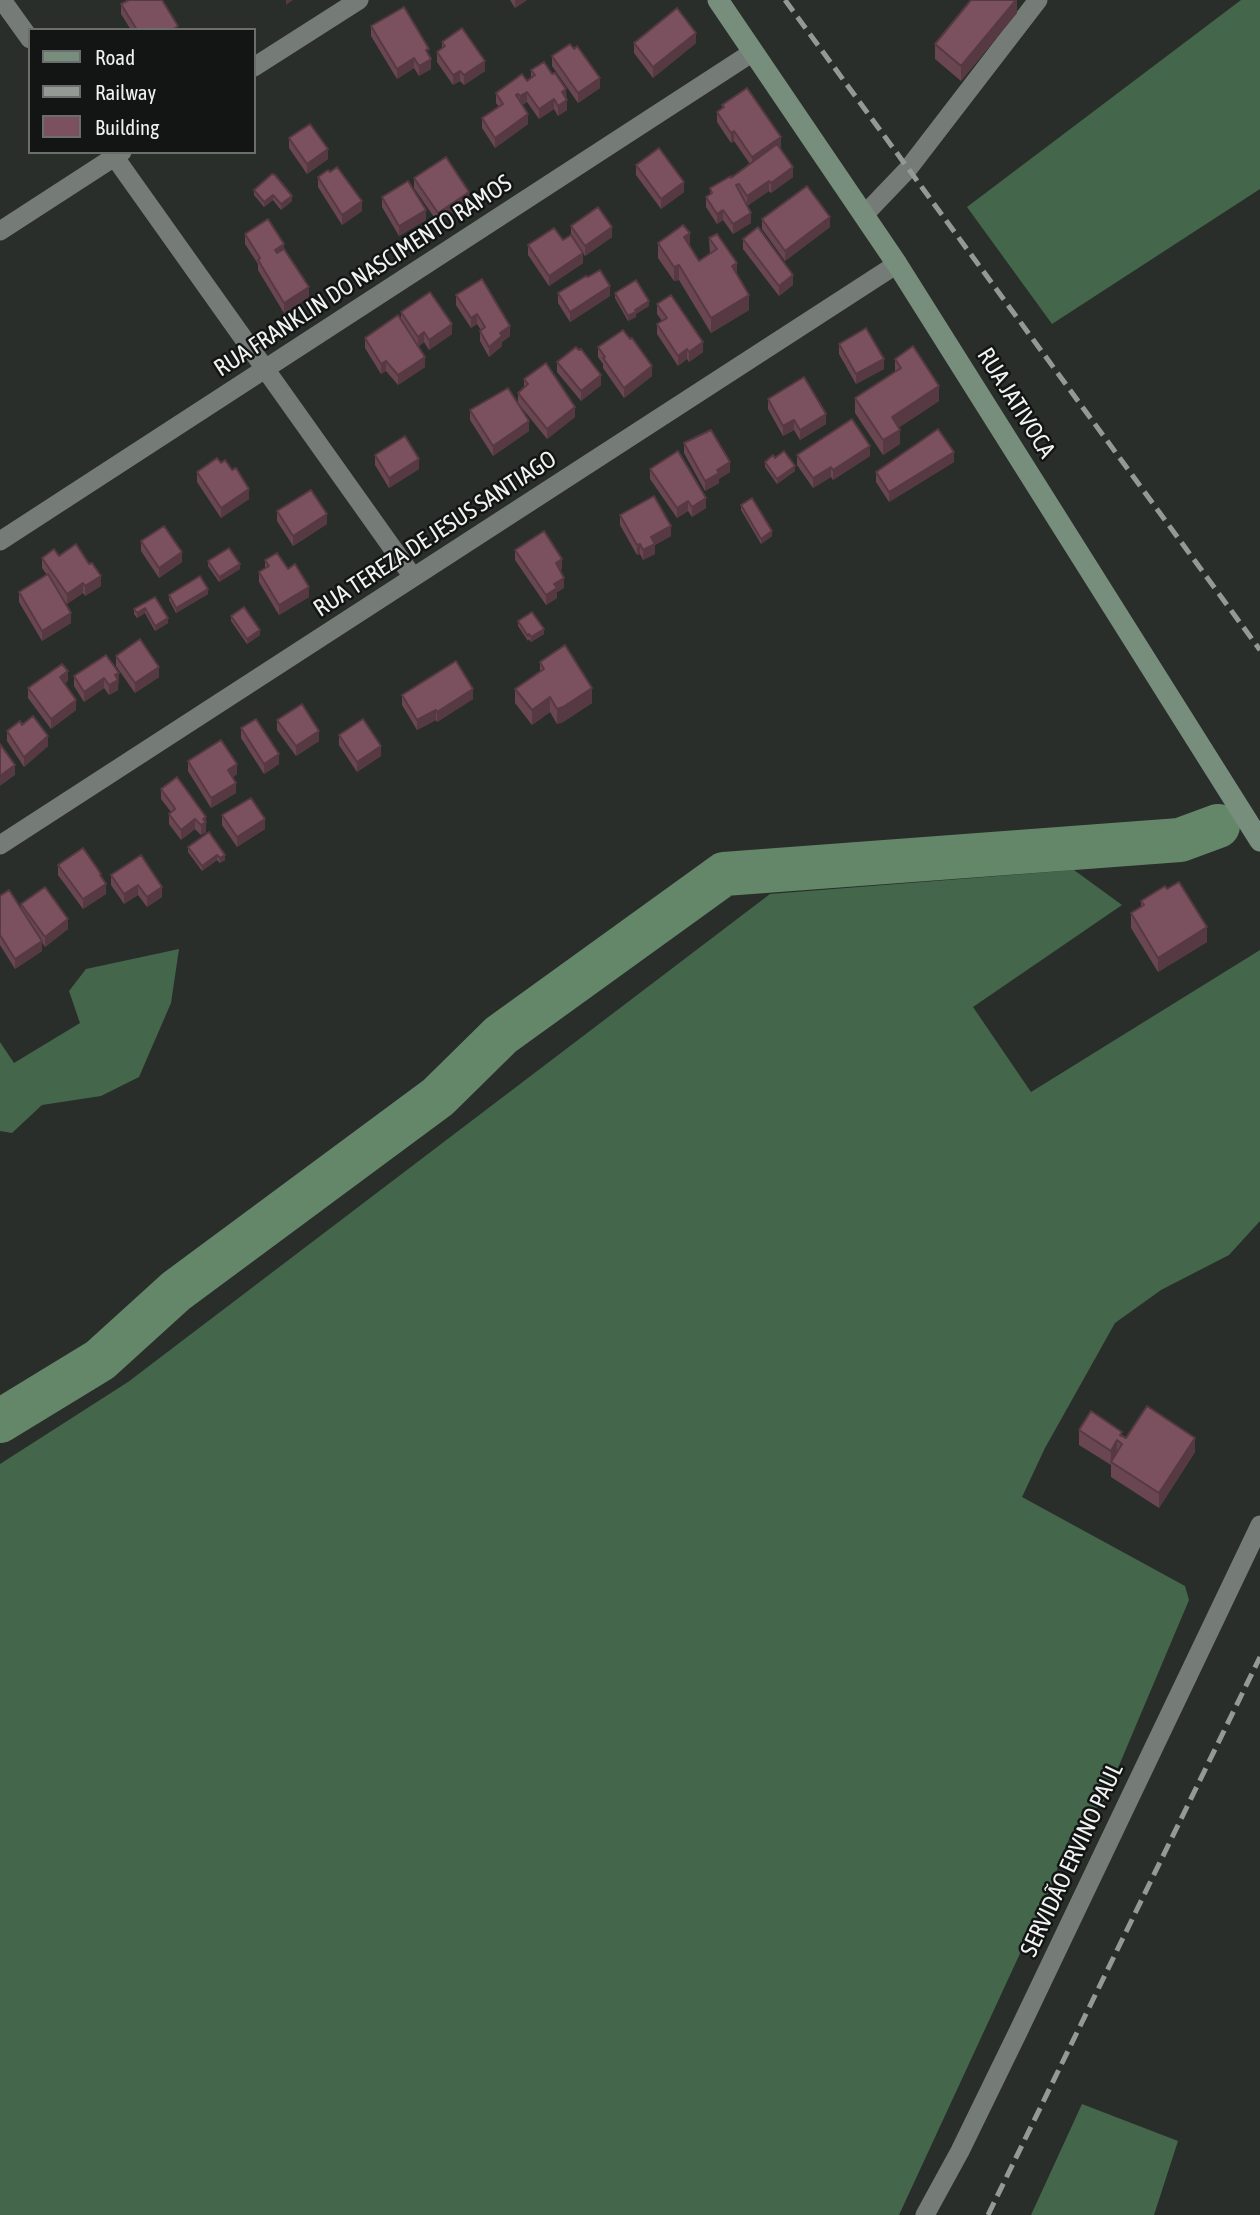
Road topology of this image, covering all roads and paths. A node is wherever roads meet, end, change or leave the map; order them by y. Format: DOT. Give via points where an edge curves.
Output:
graph roads {
  1 [pos="2,0"];
  2 [pos="359,0"];
  3 [pos="718,0"];
  4 [pos="1038,0"];
  5 [pos="28,35"];
  6 [pos="754,52"];
  7 [pos="256,66"];
  8 [pos="116,154"];
  9 [pos="865,214"];
  10 [pos="0,230"];
  11 [pos="897,264"];
  12 [pos="265,369"];
  13 [pos="0,541"];
  14 [pos="413,577"];
  15 [pos="1260,841"];
  16 [pos="0,845"];
  17 [pos="1260,1525"];
  18 [pos="925,2215"];
  1 -- 5 [label="street"];
  2 -- 7 [label="street"];
  3 -- 6 [label="street, RUA JATIVOCA"];
  4 -- 9 [label="street" via="908,169"];
  6 -- 9 [label="street, RUA JATIVOCA"];
  6 -- 12 [label="street, RUA FRANKLIN DO NASCIMENTO RAMOS"];
  8 -- 10 [label="street"];
  8 -- 12 [label="street"];
  9 -- 11 [label="street, RUA JATIVOCA"];
  11 -- 14 [label="street, RUA TEREZA DE JESUS SANTIAGO"];
  11 -- 15 [label="street, RUA JATIVOCA"];
  12 -- 13 [label="street, RUA FRANKLIN DO NASCIMENTO RAMOS"];
  12 -- 14 [label="street"];
  14 -- 16 [label="street, RUA TEREZA DE JESUS SANTIAGO"];
  17 -- 18 [label="street, SERVIDÃO ERVINO PAUL" via="1018,2032"];
}
